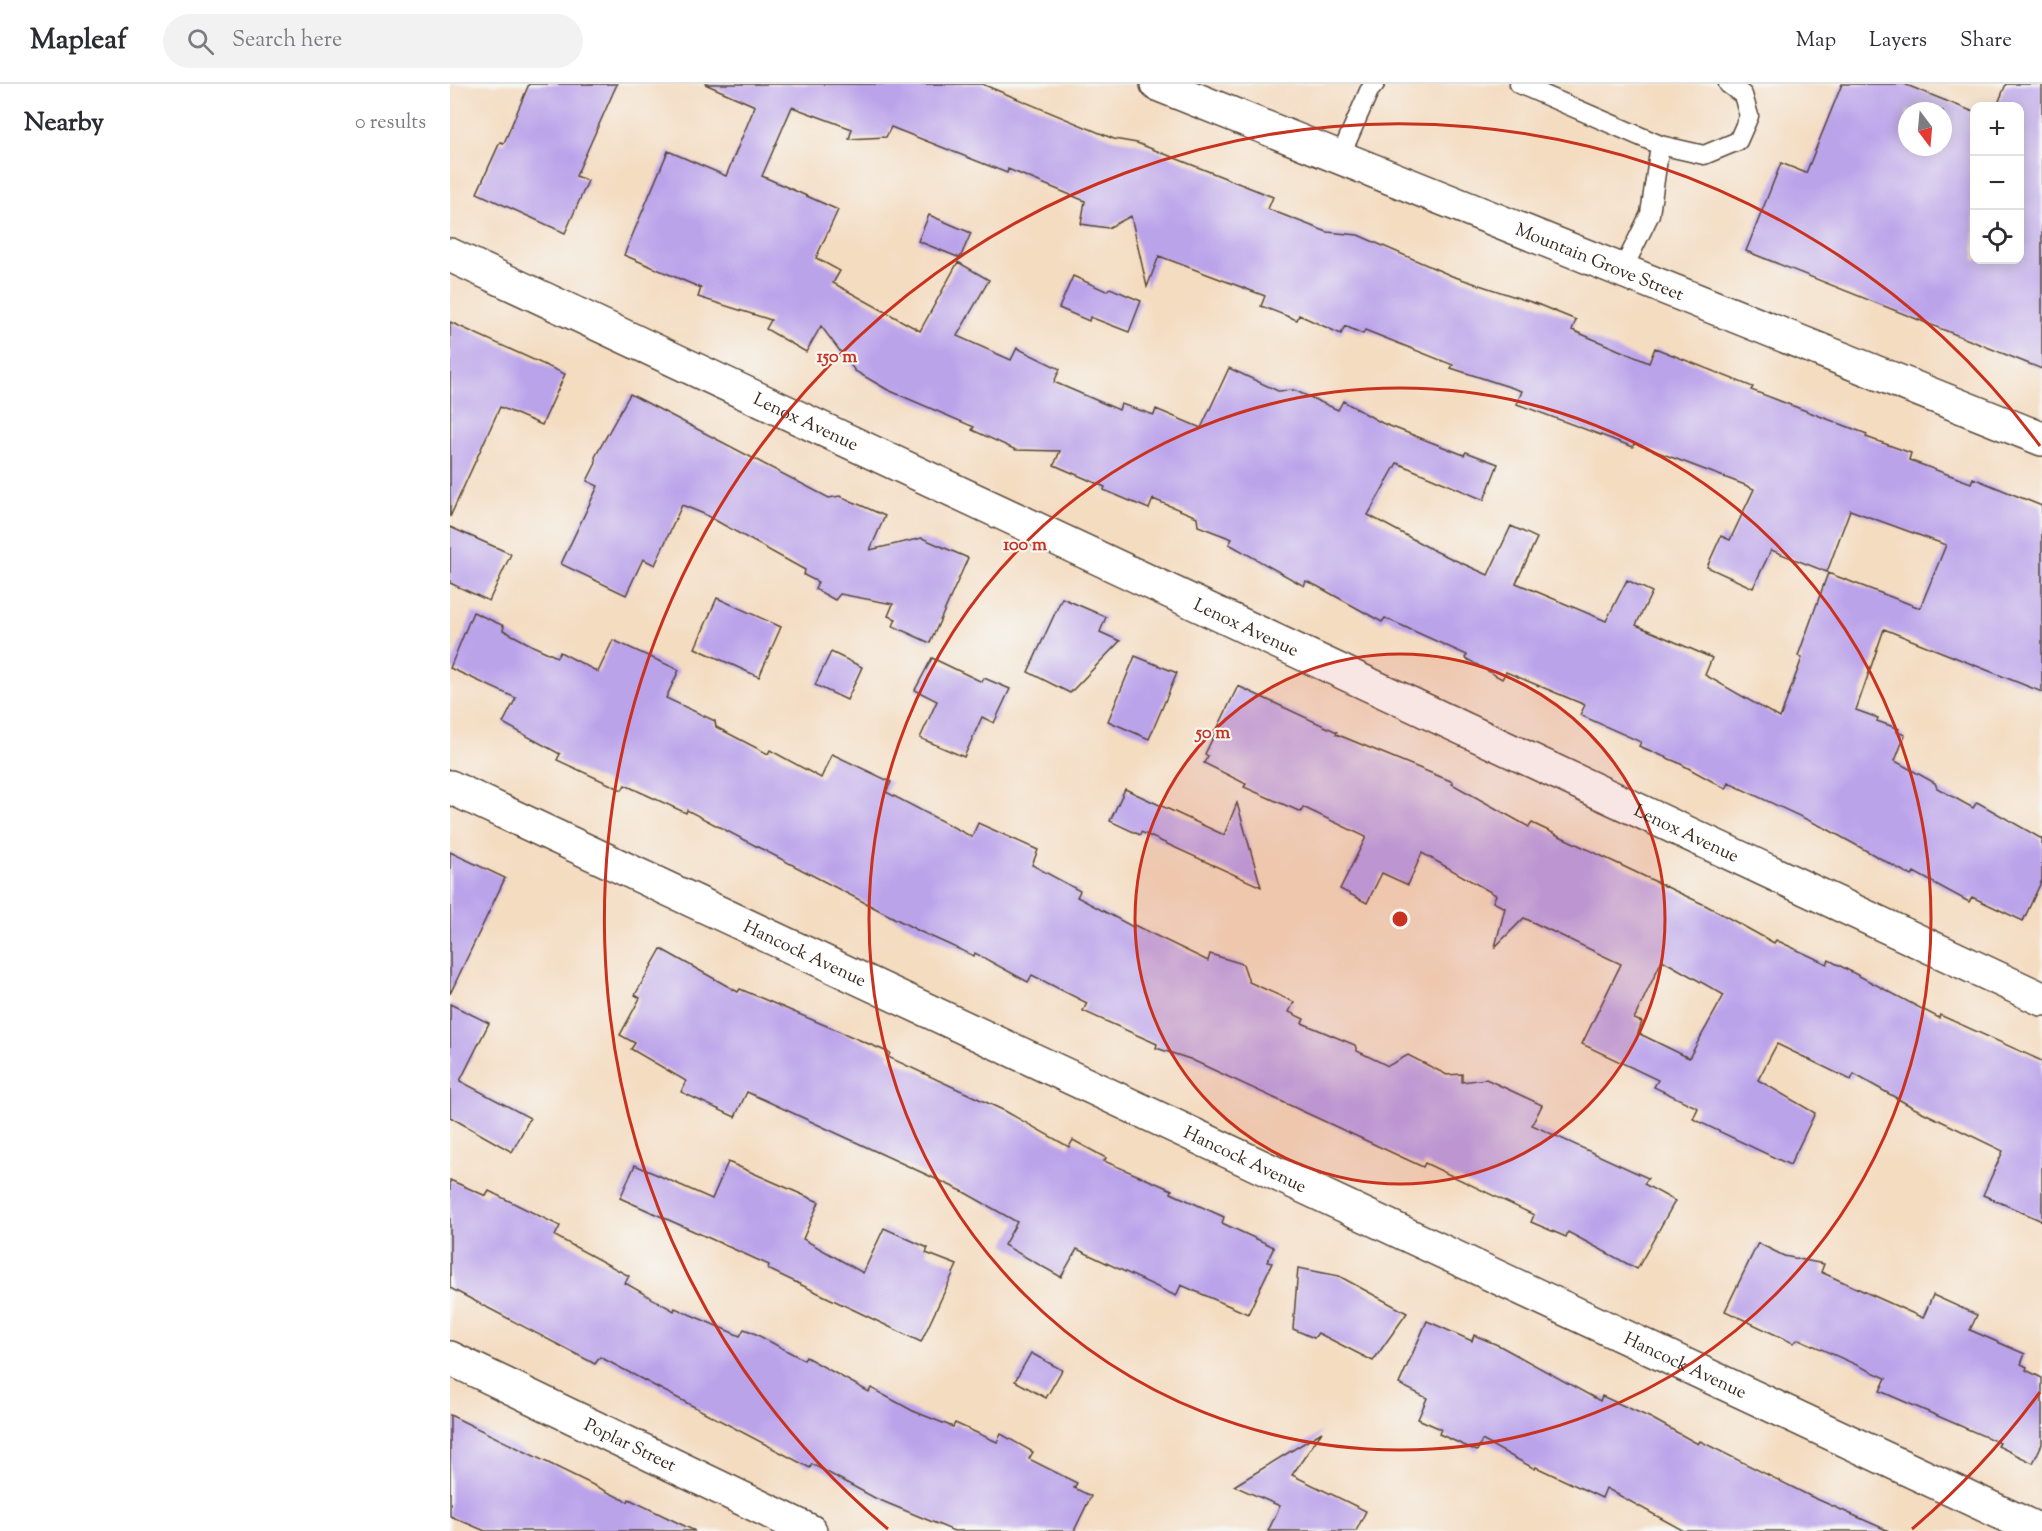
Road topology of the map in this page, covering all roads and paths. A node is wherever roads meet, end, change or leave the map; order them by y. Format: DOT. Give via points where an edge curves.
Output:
graph roads {
  1 [pos="1157,84"];
  2 [pos="1375,84"];
  3 [pos="1519,84"];
  4 [pos="1728,84"];
  5 [pos="1660,145"];
  6 [pos="1340,157"];
  7 [pos="450,255"];
  8 [pos="1623,269"];
  9 [pos="2042,439"];
  10 [pos="450,787"];
  11 [pos="2042,999"];
  12 [pos="450,1358"];
  13 [pos="810,1531"];
  14 [pos="2040,1531"];
  1 -- 6 [label="street, Mountain Grove Street"];
  2 -- 6 [label="lane"];
  3 -- 5 [label="lane"];
  4 -- 5 [label="lane" via="1743,95 1749,116 1738,141 1704,155"];
  5 -- 8 [label="lane" via="1650,214"];
  6 -- 8 [label="street, Mountain Grove Street"];
  7 -- 11 [label="street, Lenox Avenue"];
  8 -- 9 [label="street, Mountain Grove Street"];
  10 -- 14 [label="street, Hancock Avenue"];
  12 -- 13 [label="street, Poplar Street"];
}
